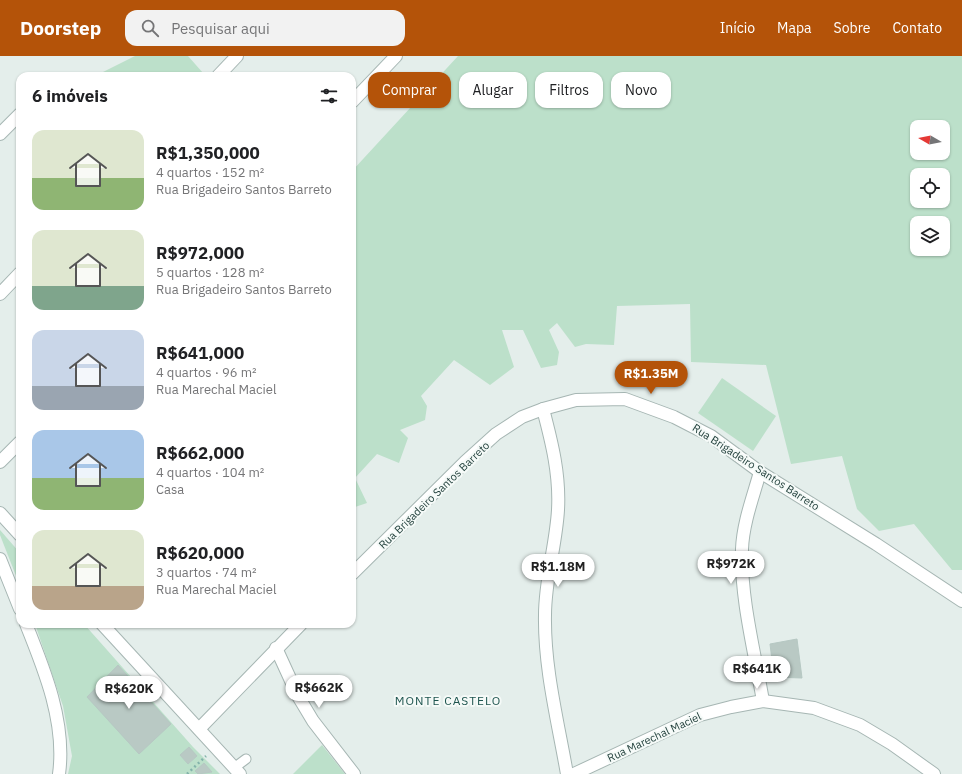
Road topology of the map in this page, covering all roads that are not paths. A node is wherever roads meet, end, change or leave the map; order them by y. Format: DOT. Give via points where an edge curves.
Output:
graph roads {
  1 [pos="237,56"];
  2 [pos="396,56"];
  3 [pos="222,72"];
  4 [pos="356,98"];
  5 [pos="16,118"];
  6 [pos="0,134"];
  7 [pos="16,277"];
  8 [pos="0,294"];
  9 [pos="543,409"];
  10 [pos="16,446"];
  11 [pos="0,462"];
  12 [pos="760,472"];
  13 [pos="0,513"];
  14 [pos="16,530"];
  15 [pos="0,559"];
  16 [pos="356,570"];
  17 [pos="16,599"];
  18 [pos="962,601"];
  19 [pos="28,628"];
  20 [pos="106,628"];
  21 [pos="297,628"];
  22 [pos="276,648"];
  23 [pos="763,701"];
  24 [pos="199,730"];
  25 [pos="246,759"];
  26 [pos="237,771"];
  27 [pos="59,774"];
  28 [pos="354,774"];
  29 [pos="567,774"];
  30 [pos="574,774"];
  31 [pos="934,774"];
  1 -- 3 [label="street"];
  2 -- 4 [label="street"];
  5 -- 6 [label="street"];
  7 -- 8 [label="street"];
  9 -- 12 [label="street, Rua Brigadeiro Santos Barreto" via="576,400 625,399 674,417 711,436"];
  9 -- 16 [label="street, Rua Brigadeiro Santos Barreto" via="522,417 496,434"];
  9 -- 29 [label="street" via="559,482 558,510 546,585 545,645"];
  10 -- 11 [label="street"];
  12 -- 18 [label="street, Rua Brigadeiro Santos Barreto"];
  12 -- 23 [label="street" via="745,524 742,549 743,584"];
  13 -- 14 [label="street"];
  15 -- 17 [label="street"];
  19 -- 27 [label="street" via="55,708 62,755"];
  20 -- 24 [label="street"];
  21 -- 22 [label="street"];
  22 -- 24 [label="street"];
  22 -- 28 [label="street" via="298,696 313,721"];
  23 -- 30 [label="street, Rua Marechal Maciel" via="700,715"];
  23 -- 31 [label="street, Rua Marechal Maciel" via="814,708 860,725"];
  24 -- 26 [label="street"];
  25 -- 26 [label="lane"];
}
